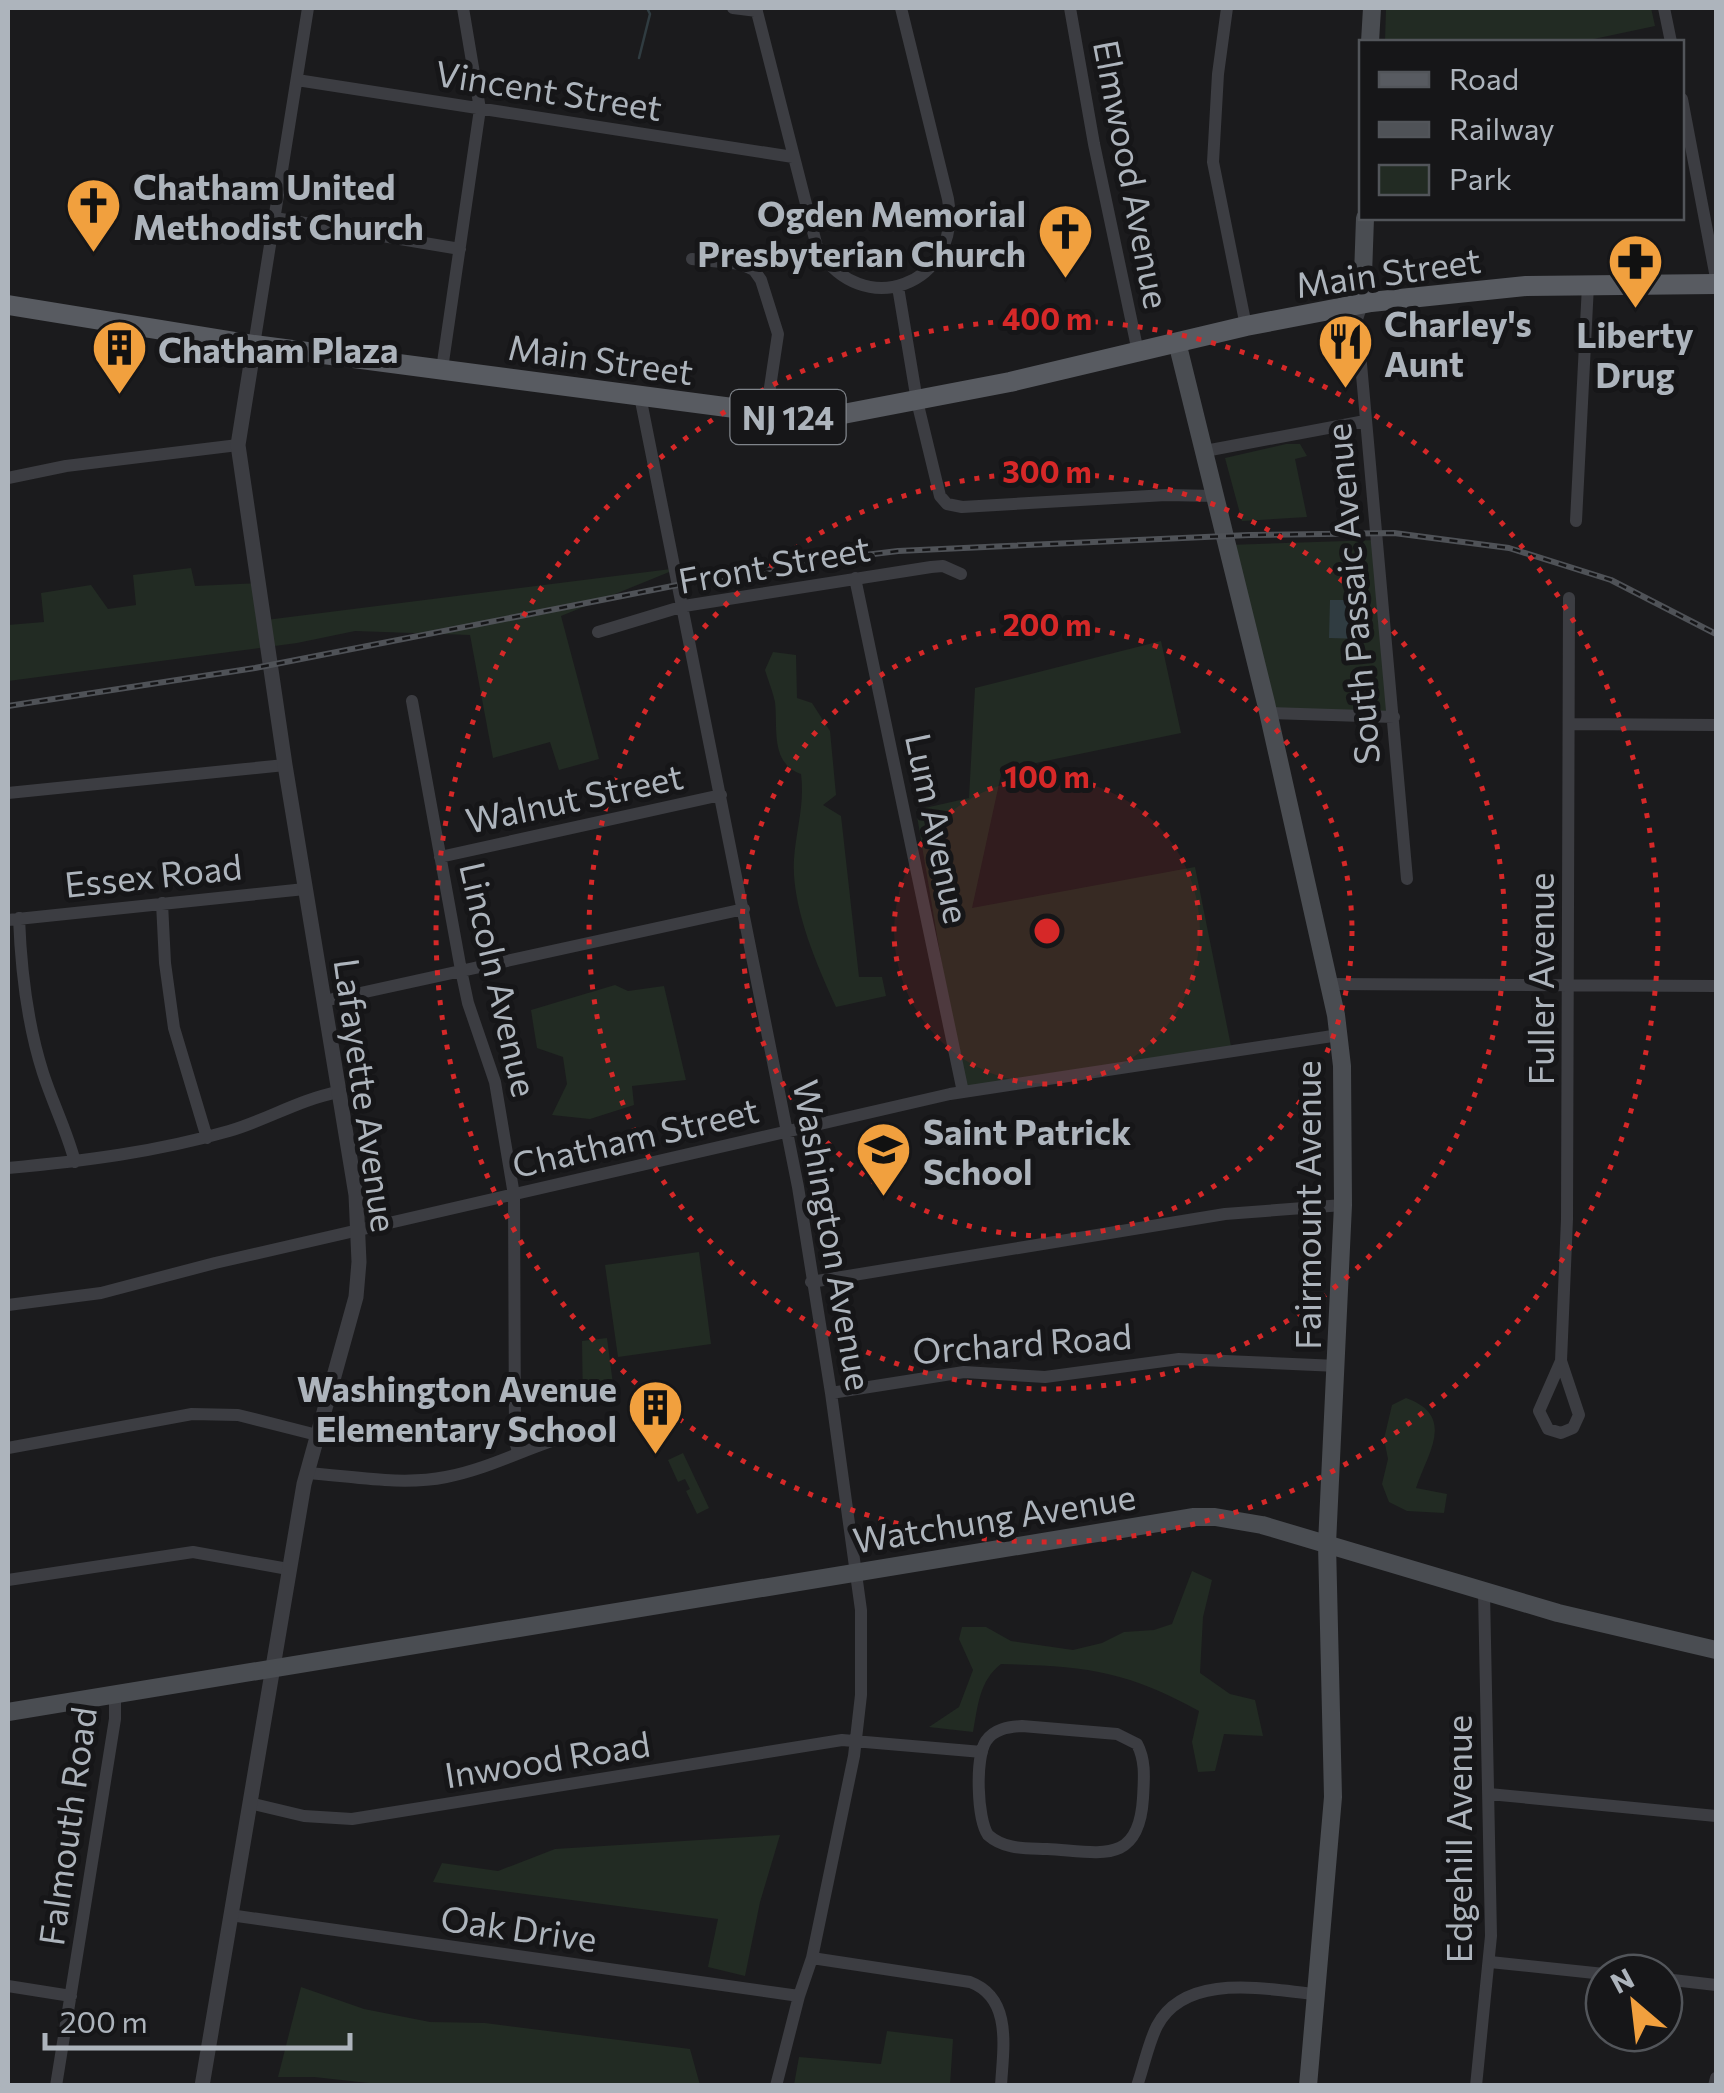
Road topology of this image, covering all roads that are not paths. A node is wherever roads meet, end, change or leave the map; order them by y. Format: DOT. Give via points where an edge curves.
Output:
graph roads {
  1 [pos="308,8"];
  2 [pos="463,8"];
  3 [pos="733,8"];
  4 [pos="901,8"];
  5 [pos="1070,8"];
  6 [pos="1228,8"];
  7 [pos="1372,8"];
  8 [pos="1664,8"];
  9 [pos="756,9"];
  10 [pos="1370,40"];
  11 [pos="1670,40"];
  12 [pos="297,80"];
  13 [pos="480,108"];
  14 [pos="1684,109"];
  15 [pos="793,157"];
  16 [pos="275,218"];
  17 [pos="1364,220"];
  18 [pos="460,249"];
  19 [pos="692,259"];
  20 [pos="1716,281"];
  21 [pos="1588,285"];
  22 [pos="898,287"];
  23 [pos="1362,304"];
  24 [pos="8,306"];
  25 [pos="1246,326"];
  26 [pos="1177,342"];
  27 [pos="254,345"];
  28 [pos="1138,352"];
  29 [pos="442,369"];
  30 [pos="640,396"];
  31 [pos="917,401"];
  32 [pos="766,414"];
  33 [pos="1365,421"];
  34 [pos="238,445"];
  35 [pos="1205,451"];
  36 [pos="8,478"];
  37 [pos="1216,496"];
  38 [pos="1576,521"];
  39 [pos="961,574"];
  40 [pos="855,578"];
  41 [pos="1569,598"];
  42 [pos="684,606"];
  43 [pos="598,632"];
  44 [pos="412,701"];
  45 [pos="1268,713"];
  46 [pos="1394,717"];
  47 [pos="1569,724"];
  48 [pos="1716,725"];
  49 [pos="285,764"];
  50 [pos="8,792"];
  51 [pos="722,796"];
  52 [pos="440,857"];
  53 [pos="1407,879"];
  54 [pos="306,889"];
  55 [pos="162,903"];
  56 [pos="744,909"];
  57 [pos="13,919"];
  58 [pos="461,970"];
  59 [pos="1329,984"];
  60 [pos="1568,986"];
  61 [pos="1716,986"];
  62 [pos="324,1001"];
  63 [pos="1339,1035"];
  64 [pos="339,1092"];
  65 [pos="964,1092"];
  66 [pos="787,1132"];
  67 [pos="206,1138"];
  68 [pos="74,1162"];
  69 [pos="8,1168"];
  70 [pos="514,1195"];
  71 [pos="1344,1204"];
  72 [pos="359,1230"];
  73 [pos="811,1282"];
  74 [pos="8,1304"];
  75 [pos="1561,1361"];
  76 [pos="1338,1366"];
  77 [pos="831,1393"];
  78 [pos="585,1431"];
  79 [pos="317,1435"];
  80 [pos="8,1448"];
  81 [pos="518,1452"];
  82 [pos="307,1473"];
  83 [pos="1328,1544"];
  84 [pos="288,1568"];
  85 [pos="856,1572"];
  86 [pos="8,1580"];
  87 [pos="1484,1592"];
  88 [pos="1716,1650"];
  89 [pos="271,1668"];
  90 [pos="115,1694"];
  91 [pos="8,1712"];
  92 [pos="856,1740"];
  93 [pos="982,1752"];
  94 [pos="1489,1794"];
  95 [pos="249,1803"];
  96 [pos="1716,1816"];
  97 [pos="230,1915"];
  98 [pos="812,1958"];
  99 [pos="1490,1962"];
  100 [pos="1584,1972"];
  101 [pos="1684,1982"];
  102 [pos="1716,1985"];
  103 [pos="8,1986"];
  104 [pos="1316,1994"];
  105 [pos="71,1996"];
  106 [pos="799,1996"];
  107 [pos="1716,2078"];
  108 [pos="56,2086"];
  109 [pos="202,2086"];
  110 [pos="776,2086"];
  111 [pos="1002,2086"];
  112 [pos="1138,2086"];
  113 [pos="1308,2086"];
  114 [pos="1476,2086"];
  115 [pos="1714,2086"];
  1 -- 12 [label="street"];
  2 -- 13 [label="street"];
  3 -- 9 [label="street"];
  4 -- 22 [label="street" via="950,213 937,259"];
  5 -- 28 [label="street, Elmwood Avenue"];
  6 -- 25 [label="street" via="1213,162"];
  7 -- 10 [label="main road"];
  8 -- 11 [label="street"];
  9 -- 15 [label="street"];
  12 -- 13 [label="street, Vincent Street"];
  12 -- 16 [label="street"];
  13 -- 15 [label="street, Vincent Street"];
  13 -- 18 [label="street"];
  14 -- 20 [label="street"];
  15 -- 22 [label="street" via="814,241 828,265 863,286"];
  16 -- 18 [label="street"];
  16 -- 27 [label="street"];
  17 -- 23 [label="main road"];
  18 -- 29 [label="street"];
  19 -- 32 [label="street" via="742,264 761,280 778,334"];
  20 -- 21 [label="main road, Main Street / NJ 124"];
  21 -- 23 [label="main road, Main Street / NJ 124"];
  21 -- 38 [label="street"];
  22 -- 31 [label="street"];
  23 -- 25 [label="main road, Main Street / NJ 124"];
  23 -- 33 [label="street, South Passaic Avenue" via="1357,319"];
  24 -- 27 [label="main road, Main Street / NJ 124"];
  25 -- 26 [label="main road, Main Street / NJ 124"];
  26 -- 28 [label="main road, Main Street / NJ 124"];
  26 -- 35 [label="main road, Fairmount Avenue"];
  27 -- 29 [label="main road, Main Street / NJ 124"];
  27 -- 34 [label="street, Lafayette Avenue"];
  28 -- 31 [label="main road, Main Street / NJ 124"];
  29 -- 30 [label="main road, Main Street / NJ 124"];
  30 -- 32 [label="main road, Main Street / NJ 124"];
  30 -- 42 [label="street, Washington Avenue"];
  31 -- 32 [label="main road, Main Street / NJ 124" via="817,419"];
  31 -- 37 [label="street" via="947,504"];
  33 -- 35 [label="street"];
  33 -- 46 [label="street, South Passaic Avenue"];
  34 -- 36 [label="street"];
  34 -- 49 [label="street, Lafayette Avenue"];
  35 -- 37 [label="main road, Fairmount Avenue"];
  37 -- 45 [label="main road, Fairmount Avenue"];
  39 -- 40 [label="street, Front Street" via="943,566"];
  40 -- 42 [label="street, Front Street"];
  40 -- 65 [label="street, Lum Avenue"];
  41 -- 47 [label="street, Fuller Avenue"];
  42 -- 43 [label="street, Front Street"];
  42 -- 51 [label="street, Washington Avenue"];
  44 -- 52 [label="street, Lincoln Avenue"];
  45 -- 46 [label="street"];
  45 -- 59 [label="main road, Fairmount Avenue"];
  46 -- 53 [label="street, South Passaic Avenue"];
  47 -- 48 [label="street"];
  47 -- 60 [label="street, Fuller Avenue"];
  49 -- 50 [label="street"];
  49 -- 54 [label="street, Lafayette Avenue"];
  51 -- 52 [label="street, Walnut Street"];
  51 -- 56 [label="street, Washington Avenue"];
  52 -- 58 [label="street, Lincoln Avenue"];
  54 -- 55 [label="street, Essex Road"];
  54 -- 62 [label="street, Lafayette Avenue"];
  55 -- 57 [label="street, Essex Road"];
  55 -- 67 [label="street" via="174,1028"];
  56 -- 58 [label="street"];
  56 -- 66 [label="street, Washington Avenue"];
  57 -- 68 [label="street" via="29,1020"];
  58 -- 62 [label="street"];
  58 -- 70 [label="street, Lincoln Avenue" via="495,1082"];
  59 -- 60 [label="street"];
  59 -- 63 [label="main road, Fairmount Avenue"];
  60 -- 61 [label="street"];
  60 -- 75 [label="street, Fuller Avenue"];
  62 -- 64 [label="street, Lafayette Avenue"];
  63 -- 65 [label="street, Chatham Street"];
  63 -- 71 [label="main road, Fairmount Avenue"];
  64 -- 67 [label="street"];
  64 -- 72 [label="street, Lafayette Avenue"];
  65 -- 66 [label="street, Chatham Street"];
  66 -- 70 [label="street, Chatham Street"];
  66 -- 73 [label="street, Washington Avenue"];
  67 -- 68 [label="street"];
  68 -- 69 [label="street"];
  70 -- 72 [label="street, Chatham Street"];
  70 -- 81 [label="street, Lincoln Avenue"];
  71 -- 73 [label="street" via="1225,1214"];
  71 -- 76 [label="main road, Fairmount Avenue"];
  72 -- 74 [label="street, Chatham Street" via="101,1293"];
  72 -- 79 [label="street, Lafayette Avenue" via="356,1297"];
  73 -- 77 [label="street, Washington Avenue"];
  75 -- 75 [label="street, Fuller Avenue" via="1538,1411 1548,1430 1561,1434 1579,1416"];
  76 -- 77 [label="street, Orchard Road" via="1179,1360 1045,1377 964,1372"];
  76 -- 83 [label="main road, Fairmount Avenue"];
  77 -- 85 [label="street, Washington Avenue"];
  78 -- 81 [label="street"];
  79 -- 80 [label="street" via="238,1415 192,1414"];
  79 -- 82 [label="street, Lafayette Avenue"];
  81 -- 82 [label="street" via="441,1478"];
  82 -- 84 [label="street, Lafayette Avenue"];
  83 -- 85 [label="main road, Watchung Avenue" via="1231,1518 1194,1517"];
  83 -- 87 [label="main road, Watchung Avenue"];
  83 -- 104 [label="main road, Fairmount Avenue" via="1333,1796"];
  84 -- 86 [label="street" via="193,1552"];
  84 -- 89 [label="street, Lafayette Avenue"];
  85 -- 89 [label="main road, Watchung Avenue"];
  85 -- 92 [label="street, Washington Avenue" via="862,1647"];
  87 -- 88 [label="main road, Watchung Avenue"];
  87 -- 94 [label="street, Edgehill Avenue"];
  89 -- 90 [label="main road, Watchung Avenue"];
  89 -- 95 [label="street, Lafayette Avenue"];
  90 -- 91 [label="main road, Watchung Avenue"];
  90 -- 105 [label="street, Falmouth Road"];
  92 -- 93 [label="street, Inwood Road"];
  92 -- 95 [label="street, Inwood Road" via="352,1819"];
  92 -- 98 [label="street, Washington Avenue"];
  93 -- 93 [label="street" via="999,1730 1022,1726 1133,1740 1142,1752 1144,1776 1138,1834 1108,1852 995,1841 980,1813"];
  94 -- 96 [label="street"];
  94 -- 99 [label="street, Edgehill Avenue"];
  95 -- 97 [label="street, Lafayette Avenue"];
  97 -- 106 [label="street, Oak Drive"];
  97 -- 109 [label="street, Lafayette Avenue"];
  98 -- 106 [label="street, Washington Avenue"];
  98 -- 111 [label="street" via="970,1982 987,1991 1002,2024"];
  99 -- 100 [label="street"];
  99 -- 114 [label="street, Edgehill Avenue"];
  101 -- 102 [label="street"];
  103 -- 105 [label="street"];
  104 -- 112 [label="street" via="1229,1988 1189,1998 1157,2027"];
  104 -- 113 [label="main road, Fairmount Avenue"];
  105 -- 108 [label="street, Falmouth Road"];
  106 -- 110 [label="street, Washington Avenue"];
  107 -- 115 [label="street"];
}
